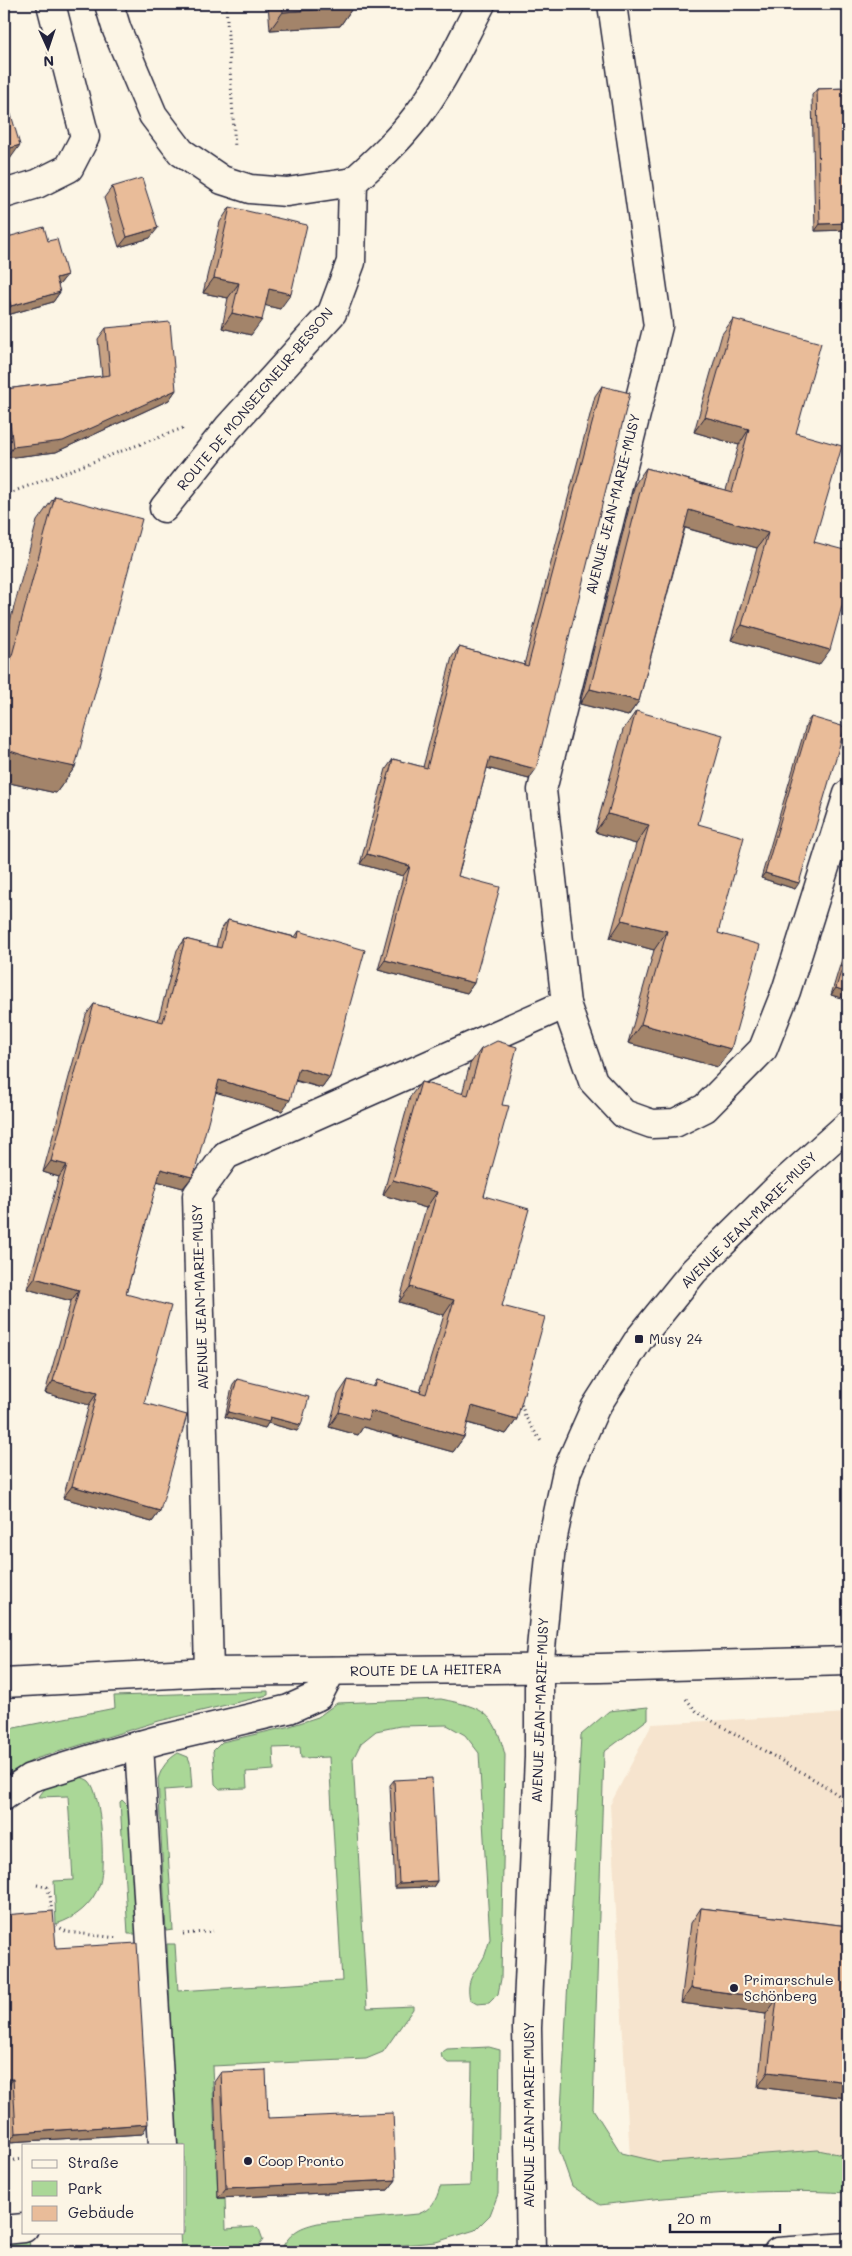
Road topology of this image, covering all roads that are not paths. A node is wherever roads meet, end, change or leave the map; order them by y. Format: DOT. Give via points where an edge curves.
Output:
graph roads {
  1 [pos="51,4"];
  2 [pos="109,4"];
  3 [pos="481,4"];
  4 [pos="612,4"];
  5 [pos="353,182"];
  6 [pos="4,194"];
  7 [pos="164,508"];
  8 [pos="848,794"];
  9 [pos="566,1004"];
  10 [pos="848,1125"];
  11 [pos="848,1661"];
  12 [pos="539,1669"];
  13 [pos="209,1672"];
  14 [pos="331,1672"];
  15 [pos="4,1684"];
  16 [pos="139,1745"];
  17 [pos="4,1796"];
  18 [pos="163,2144"];
  19 [pos="22,2228"];
  20 [pos="4,2230"];
  21 [pos="848,2247"];
  22 [pos="531,2252"];
  23 [pos="778,2252"];
  1 -- 6 [label="street" via="85,137 69,168 37,184"];
  2 -- 5 [label="street" via="153,115 181,152 222,180 250,189 287,192"];
  3 -- 5 [label="street" via="418,116 385,154"];
  4 -- 9 [label="street, AVENUE JEAN-MARIE-MUSY" via="658,326 542,790"];
  5 -- 7 [label="street, ROUTE DE MONSEIGNEUR-BESSON" via="351,262 332,313 228,428"];
  8 -- 9 [label="street, AVENUE JEAN-MARIE-MUSY" via="786,991 764,1049 705,1108 675,1123 652,1124 624,1114 593,1082"];
  9 -- 13 [label="street, AVENUE JEAN-MARIE-MUSY" via="226,1155 197,1195"];
  10 -- 12 [label="street, AVENUE JEAN-MARIE-MUSY" via="780,1186 694,1271 639,1339 595,1408 567,1470 551,1546"];
  11 -- 12 [label="street, ROUTE DE LA HEITERA"];
  12 -- 14 [label="street, ROUTE DE LA HEITERA"];
  12 -- 22 [label="street, AVENUE JEAN-MARIE-MUSY" via="539,1757 528,2028"];
  13 -- 14 [label="street, ROUTE DE LA HEITERA"];
  13 -- 15 [label="street, ROUTE DE LA HEITERA"];
  14 -- 16 [label="street" via="318,1696 289,1709"];
  16 -- 17 [label="street" via="30,1778"];
  16 -- 18 [label="street"];
  19 -- 20 [label="street"];
  21 -- 23 [label="street"];
}
